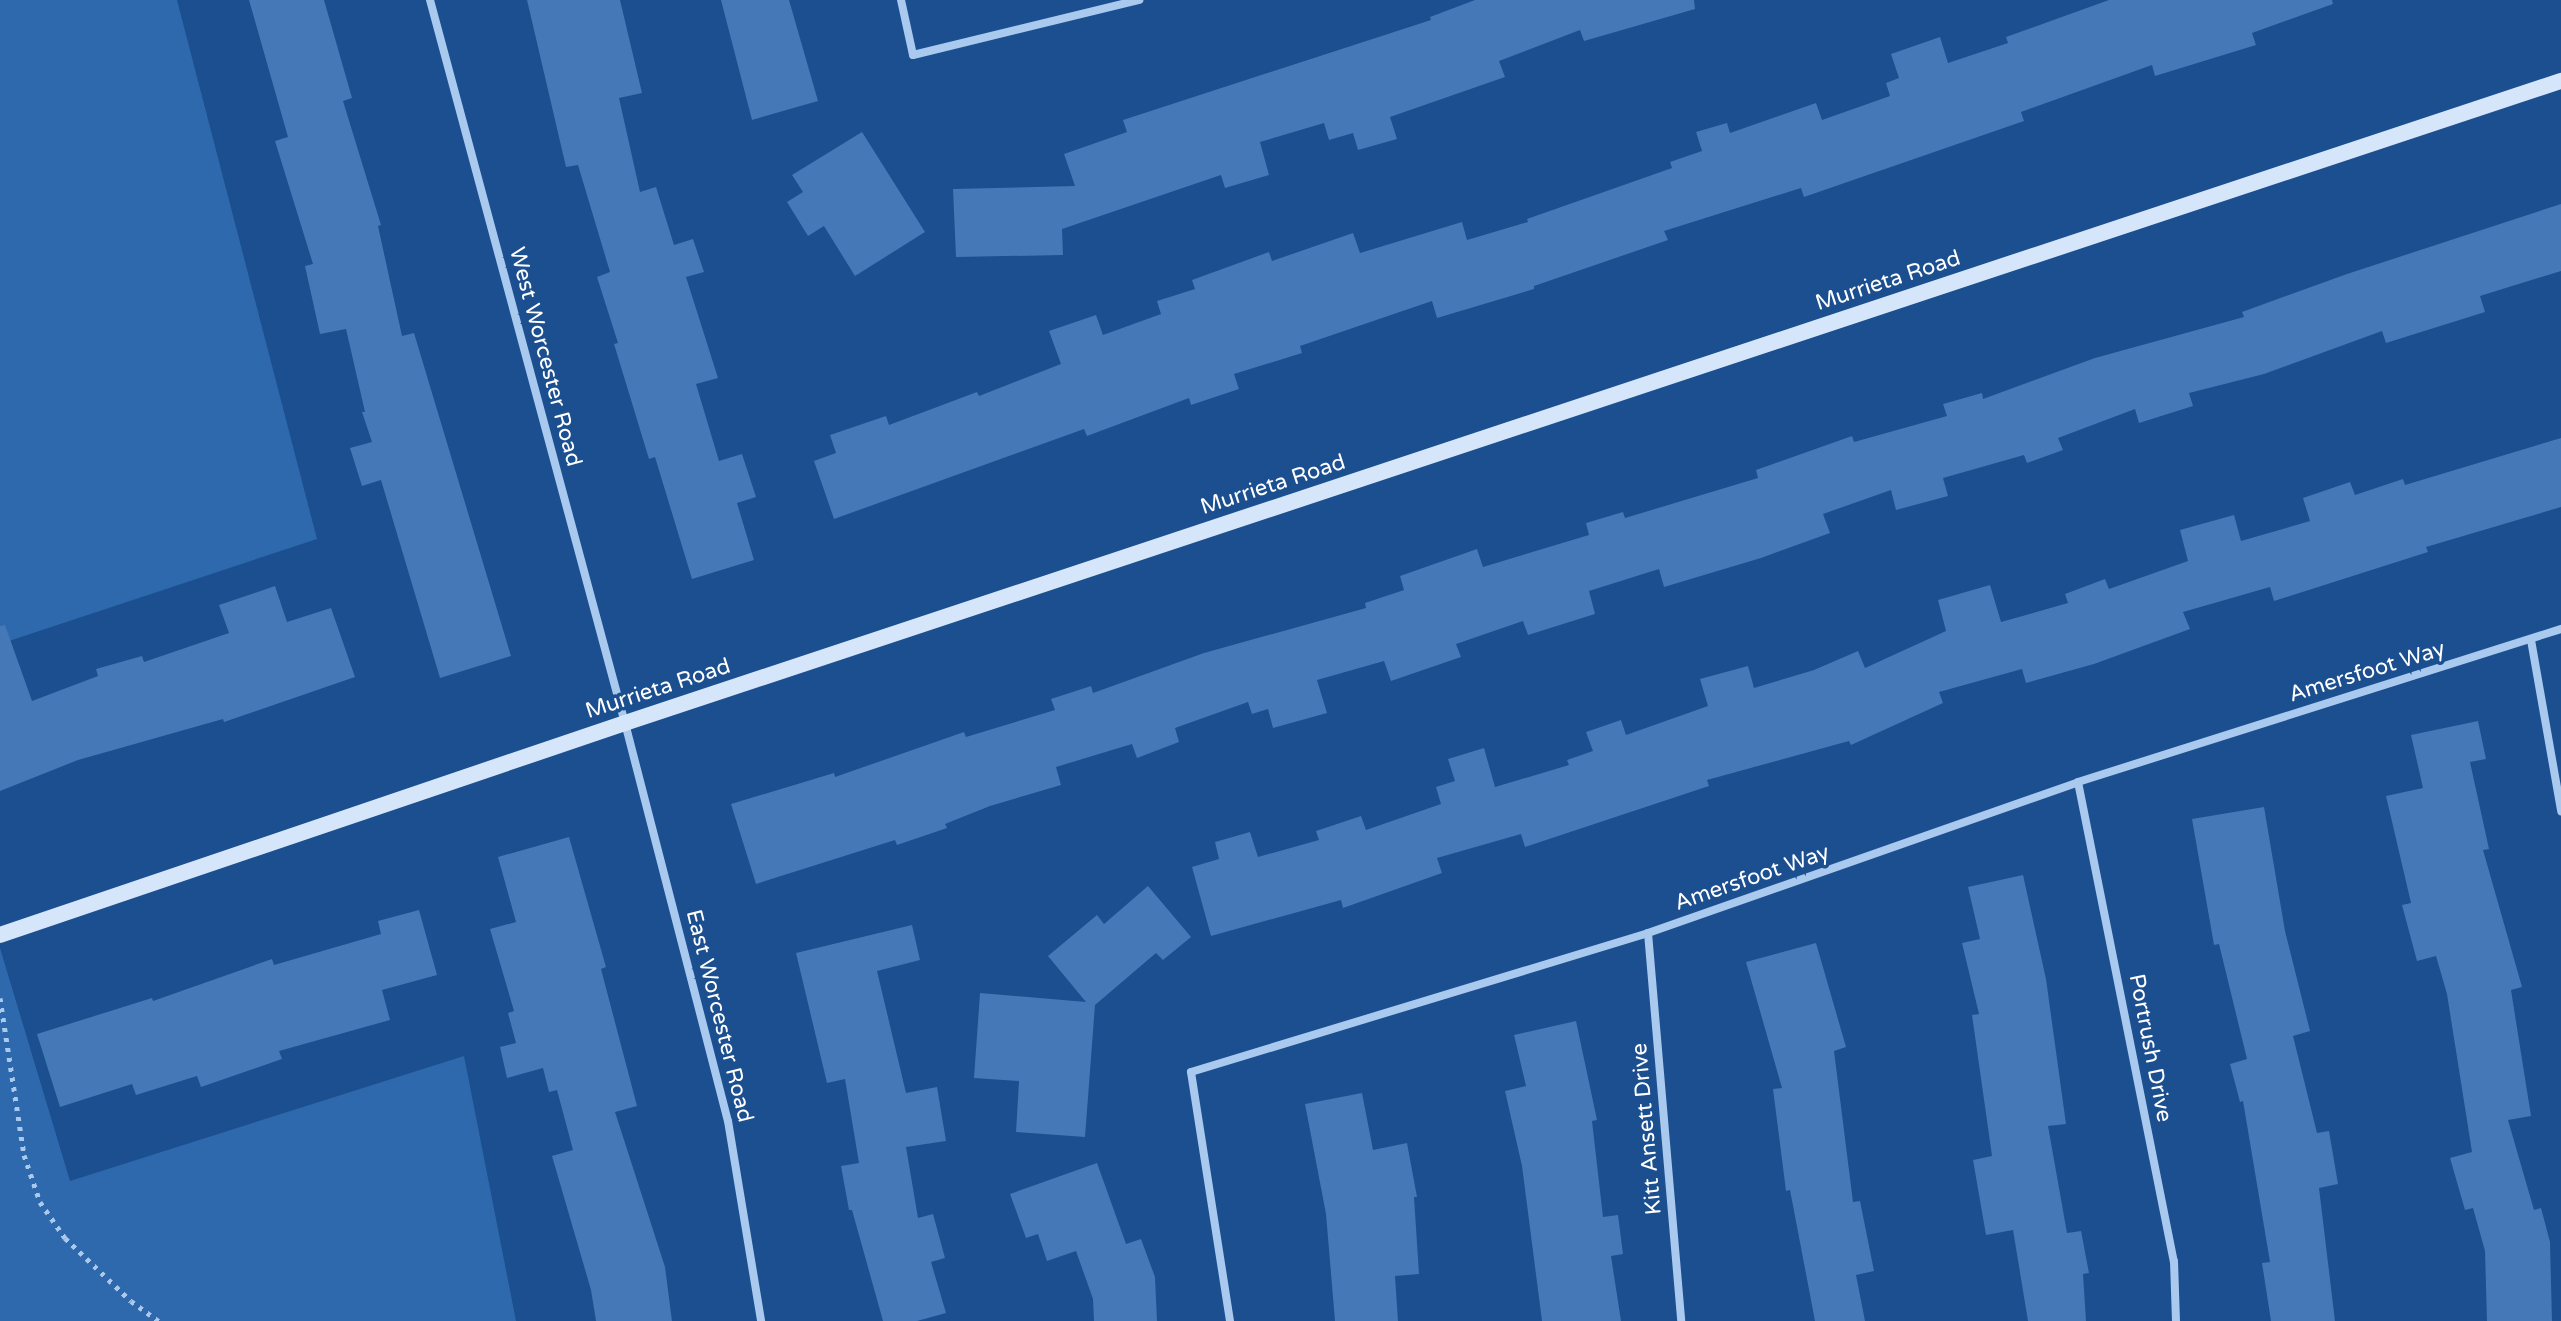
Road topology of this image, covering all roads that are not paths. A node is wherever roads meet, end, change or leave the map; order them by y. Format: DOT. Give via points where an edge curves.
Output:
graph roads {
  1 [pos="430,0"];
  2 [pos="901,0"];
  3 [pos="1139,0"];
  4 [pos="2561,81"];
  5 [pos="2561,629"];
  6 [pos="2531,640"];
  7 [pos="625,723"];
  8 [pos="2078,782"];
  9 [pos="2561,811"];
  10 [pos="1648,933"];
  11 [pos="0,935"];
  12 [pos="761,1321"];
  13 [pos="1230,1321"];
  14 [pos="1681,1321"];
  15 [pos="2176,1321"];
  1 -- 7 [label="street, West Worcester Road"];
  2 -- 3 [label="street" via="913,55"];
  4 -- 7 [label="main road, Murrieta Road"];
  5 -- 6 [label="street, Amersfoot Way"];
  6 -- 8 [label="street, Amersfoot Way"];
  6 -- 9 [label="street"];
  7 -- 11 [label="main road, Murrieta Road"];
  7 -- 12 [label="street, East Worcester Road" via="728,1121"];
  8 -- 10 [label="street, Amersfoot Way"];
  8 -- 15 [label="street, Portrush Drive" via="2174,1261"];
  10 -- 13 [label="street, Amersfoot Way" via="1191,1072"];
  10 -- 14 [label="street, Kitt Ansett Drive"];
}
